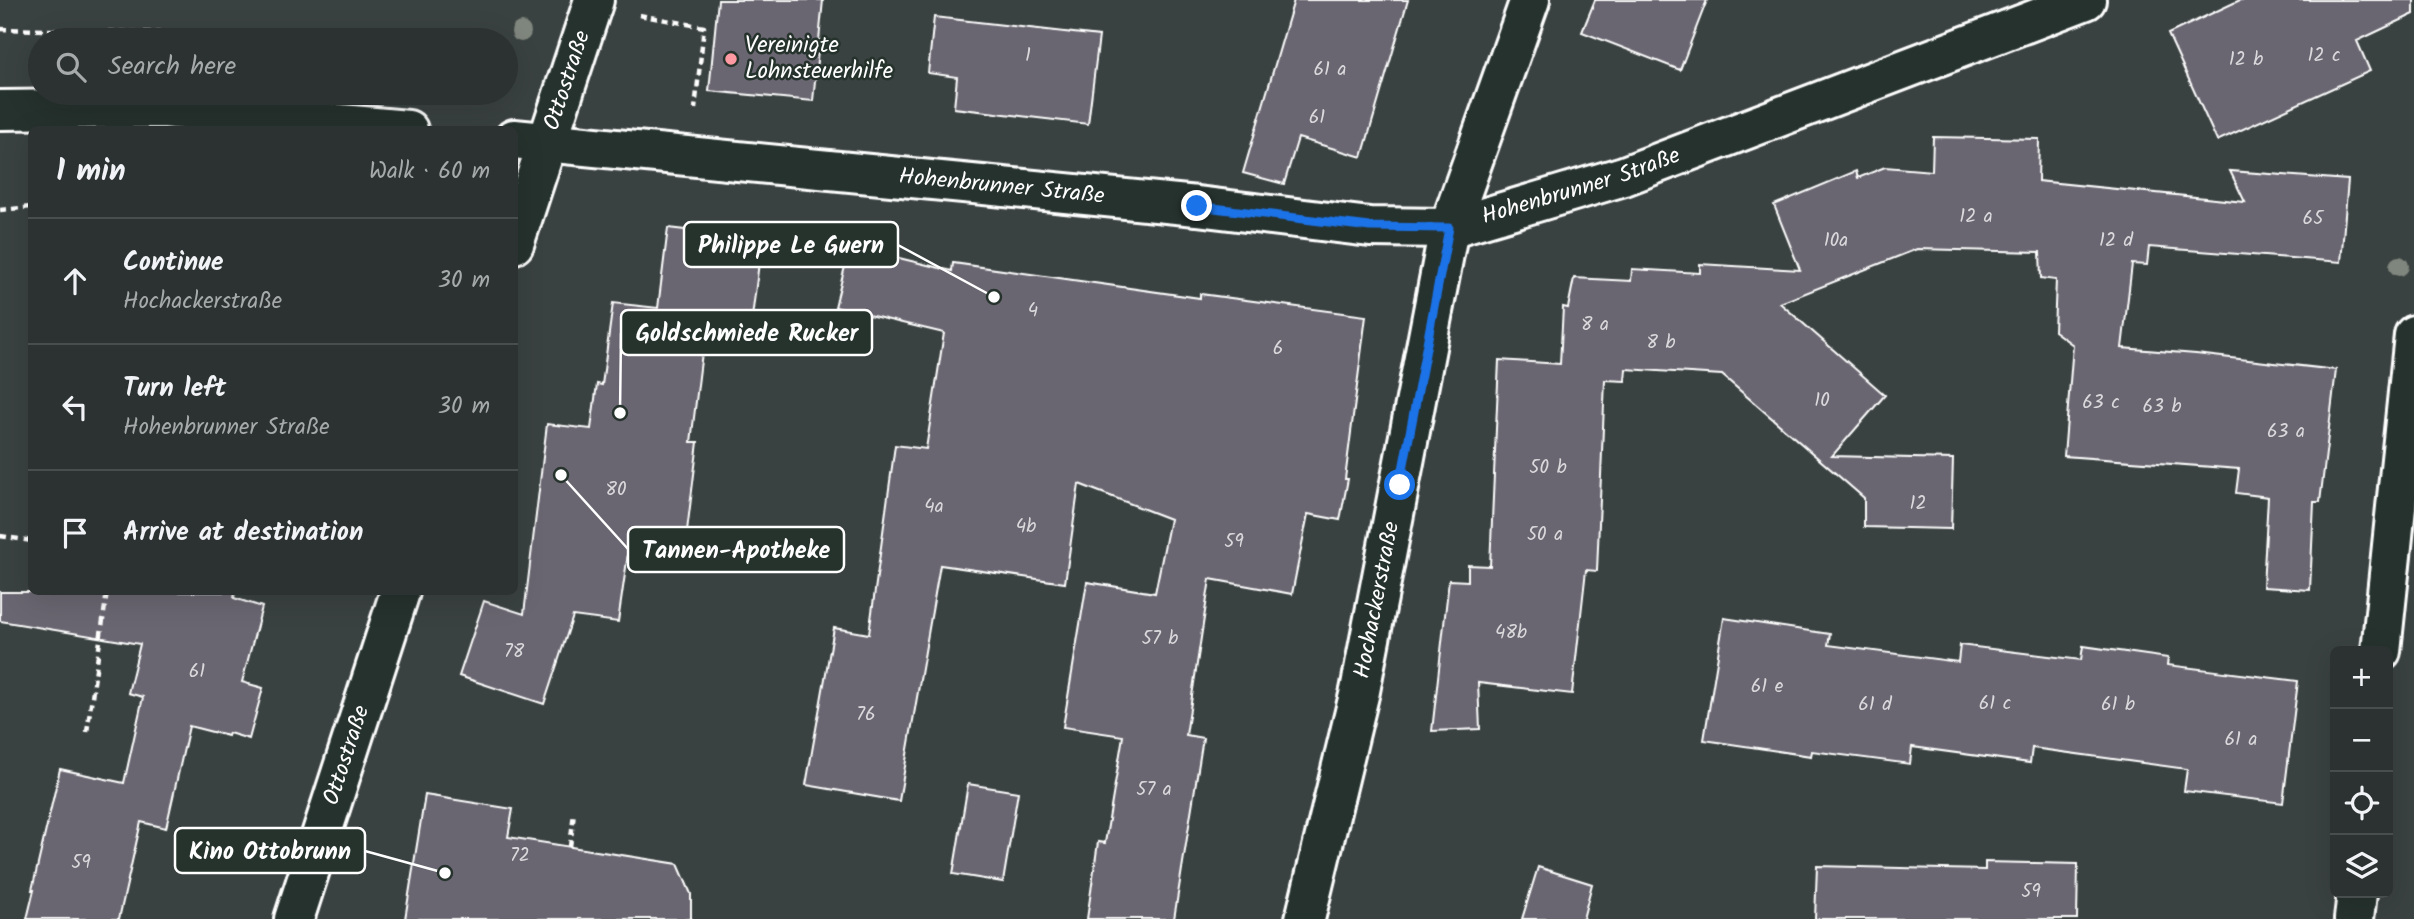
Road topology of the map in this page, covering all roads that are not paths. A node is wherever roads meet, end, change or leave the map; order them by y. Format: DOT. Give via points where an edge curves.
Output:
graph roads {
  1 [pos="594,0"];
  2 [pos="1530,0"];
  3 [pos="2087,0"];
  4 [pos="0,110"];
  5 [pos="363,126"];
  6 [pos="531,140"];
  7 [pos="518,220"];
  8 [pos="1449,228"];
  9 [pos="2414,335"];
  10 [pos="399,595"];
  11 [pos="2382,646"];
  12 [pos="2356,898"];
  13 [pos="294,919"];
  14 [pos="1305,919"];
  15 [pos="2354,919"];
  1 -- 6 [label="street, Ottostraße"];
  2 -- 8 [label="street, Hochackerstraße"];
  3 -- 8 [label="street, Hohenbrunner Straße" via="1624,176"];
  4 -- 5 [label="street" via="163,108"];
  6 -- 7 [label="street, Ottostraße"];
  6 -- 8 [label="street, Hohenbrunner Straße" via="1370,227"];
  8 -- 14 [label="street, Hochackerstraße" via="1360,691"];
  9 -- 11 [label="street"];
  10 -- 13 [label="street, Ottostraße"];
  12 -- 15 [label="street"];
}
